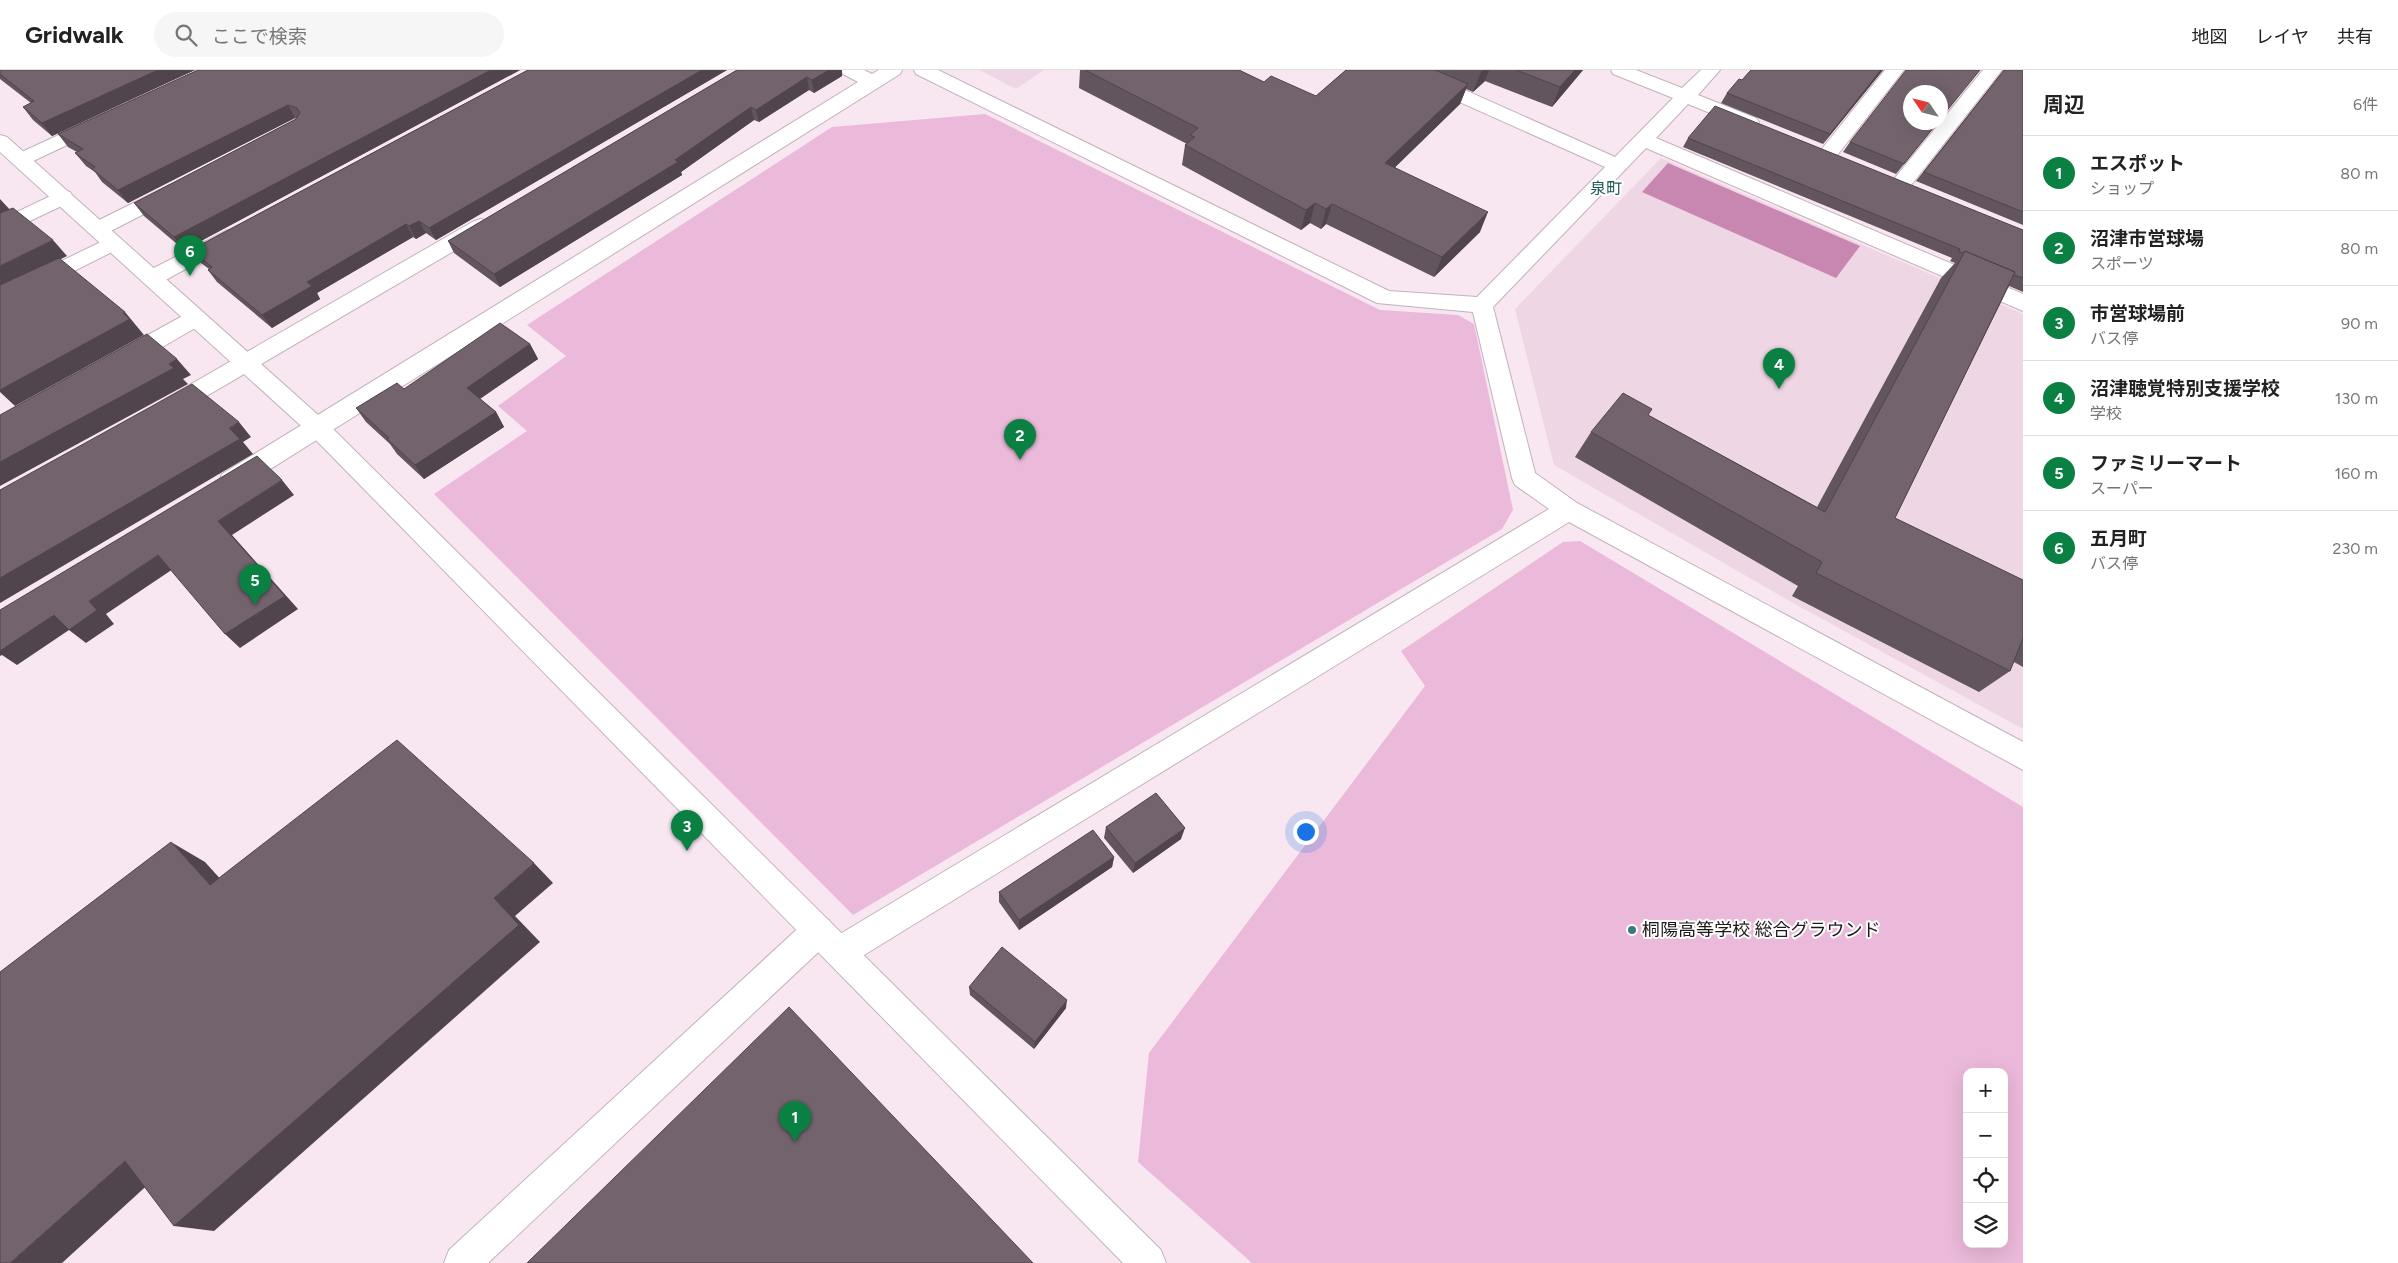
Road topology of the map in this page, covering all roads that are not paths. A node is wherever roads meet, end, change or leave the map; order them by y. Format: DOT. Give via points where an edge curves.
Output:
graph roads {
  1 [pos="850,70"];
  2 [pos="893,70"];
  3 [pos="923,70"];
  4 [pos="1404,70"];
  5 [pos="1620,70"];
  6 [pos="1711,70"];
  7 [pos="1895,70"];
  8 [pos="1993,70"];
  9 [pos="872,82"];
  10 [pos="1686,96"];
  11 [pos="109,118"];
  12 [pos="1766,129"];
  13 [pos="1644,140"];
  14 [pos="0,141"];
  15 [pos="1828,154"];
  16 [pos="22,159"];
  17 [pos="1619,166"];
  18 [pos="184,184"];
  19 [pos="1901,184"];
  20 [pos="63,197"];
  21 [pos="496,217"];
  22 [pos="248,226"];
  23 [pos="0,228"];
  24 [pos="106,236"];
  25 [pos="152,278"];
  26 [pos="0,300"];
  27 [pos="2023,303"];
  28 [pos="1482,305"];
  29 [pos="196,318"];
  30 [pos="247,364"];
  31 [pos="102,370"];
  32 [pos="153,416"];
  33 [pos="318,428"];
  34 [pos="209,494"];
  35 [pos="1568,510"];
  36 [pos="2023,757"];
  37 [pos="829,941"];
  38 [pos="462,1263"];
  39 [pos="1148,1263"];
  1 -- 9 [label="street"];
  2 -- 9 [label="street"];
  3 -- 28 [label="street" via="1385,298"];
  4 -- 17 [label="street"];
  5 -- 10 [label="street"];
  6 -- 10 [label="street"];
  7 -- 15 [label="street"];
  8 -- 19 [label="street"];
  9 -- 33 [label="street"];
  10 -- 12 [label="street"];
  10 -- 13 [label="street"];
  11 -- 16 [label="street"];
  13 -- 17 [label="street"];
  13 -- 27 [label="street"];
  14 -- 16 [label="street"];
  16 -- 20 [label="street"];
  17 -- 28 [label="street"];
  18 -- 24 [label="street"];
  20 -- 23 [label="street"];
  20 -- 24 [label="street"];
  21 -- 30 [label="street"];
  22 -- 25 [label="street"];
  24 -- 25 [label="street"];
  24 -- 26 [label="street"];
  25 -- 29 [label="street"];
  28 -- 35 [label="street" via="1524,478"];
  29 -- 30 [label="street"];
  29 -- 31 [label="street"];
  30 -- 32 [label="street"];
  30 -- 33 [label="street"];
  33 -- 34 [label="street"];
  33 -- 37 [label="street"];
  35 -- 36 [label="street"];
  35 -- 37 [label="street"];
  37 -- 38 [label="street"];
  37 -- 39 [label="street"];
}
